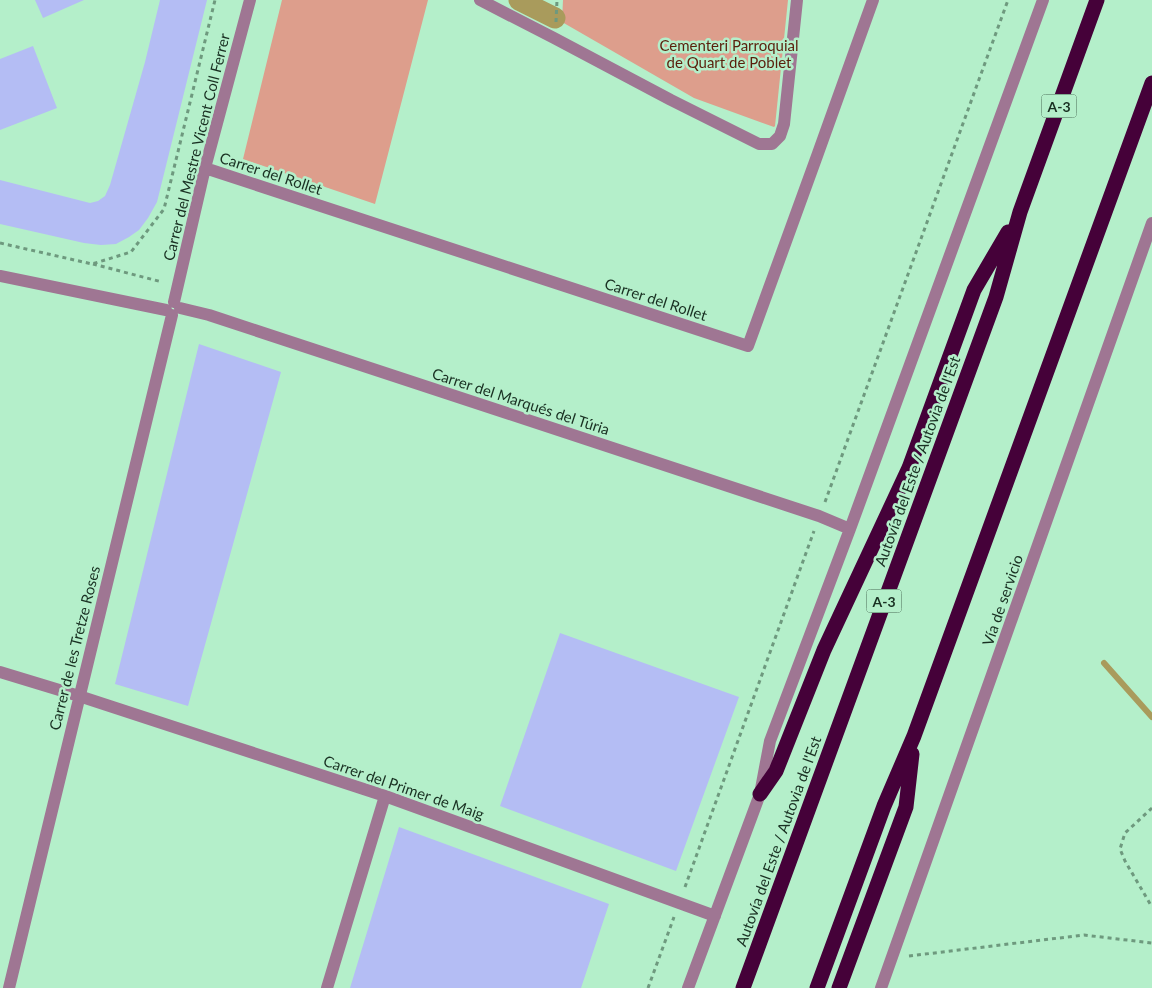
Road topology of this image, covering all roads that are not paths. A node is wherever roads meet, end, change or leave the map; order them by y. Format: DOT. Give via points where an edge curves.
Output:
graph roads {
  1 [pos="250,0"];
  2 [pos="480,0"];
  3 [pos="797,0"];
  4 [pos="873,0"];
  5 [pos="1043,0"];
  6 [pos="1097,0"];
  7 [pos="1152,83"];
  8 [pos="205,168"];
  9 [pos="1020,212"];
  10 [pos="1152,224"];
  11 [pos="0,276"];
  12 [pos="173,309"];
  13 [pos="850,529"];
  14 [pos="0,672"];
  15 [pos="79,696"];
  16 [pos="914,736"];
  17 [pos="760,794"];
  18 [pos="385,796"];
  19 [pos="714,916"];
  20 [pos="9,988"];
  21 [pos="327,988"];
  22 [pos="688,988"];
  23 [pos="743,988"];
  24 [pos="818,988"];
  25 [pos="839,988"];
  26 [pos="881,988"];
  1 -- 8 [label="street, Carrer del Mestre Vicent Coll Ferrer"];
  2 -- 3 [label="street" via="759,144 772,144 780,136 784,124"];
  4 -- 8 [label="street, Carrer del Rollet" via="748,346"];
  5 -- 13 [label="street"];
  6 -- 9 [label="highway, Autovía del Este / Autovia de l'Est / A-3"];
  7 -- 16 [label="highway"];
  8 -- 12 [label="street, Carrer del Mestre Vicent Coll Ferrer"];
  9 -- 17 [label="highway" via="974,290 909,468 824,650 776,771"];
  9 -- 23 [label="highway, Autovía del Este / Autovia de l'Est / A-3" via="996,297"];
  10 -- 26 [label="street, Vía de servicio"];
  11 -- 12 [label="street, Carrer del Marqués del Túria"];
  12 -- 13 [label="street, Carrer del Marqués del Túria" via="209,315 820,516"];
  12 -- 15 [label="street, Carrer de les Tretze Roses"];
  13 -- 17 [label="street" via="770,741"];
  14 -- 15 [label="street, Carrer del Primer de Maig"];
  15 -- 18 [label="street, Carrer del Primer de Maig"];
  15 -- 20 [label="street, Carrer de les Tretze Roses"];
  16 -- 24 [label="highway" via="884,806"];
  16 -- 25 [label="highway" via="906,807"];
  17 -- 19 [label="street"];
  18 -- 19 [label="street, Carrer del Primer de Maig"];
  18 -- 21 [label="street"];
  19 -- 22 [label="street"];
}
